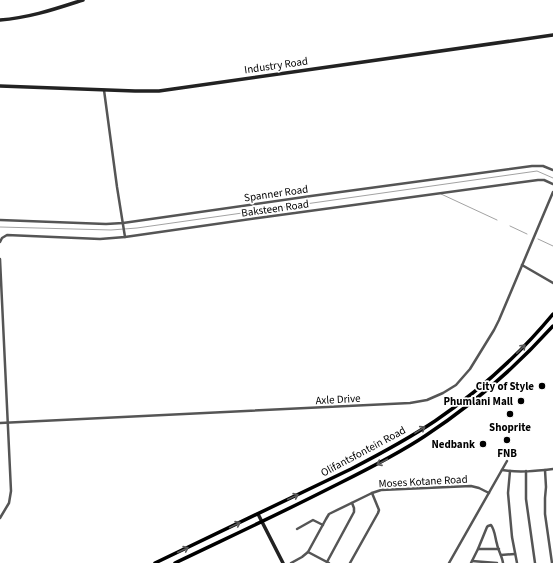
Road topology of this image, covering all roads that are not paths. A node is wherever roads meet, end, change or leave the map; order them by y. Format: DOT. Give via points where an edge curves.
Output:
graph roads {
  1 [pos="83,0"];
  2 [pos="0,20"];
  3 [pos="553,35"];
  4 [pos="0,86"];
  5 [pos="104,90"];
  6 [pos="553,170"];
  7 [pos="553,184"];
  8 [pos="553,192"];
  9 [pos="0,220"];
  10 [pos="123,223"];
  11 [pos="125,237"];
  12 [pos="0,242"];
  13 [pos="0,259"];
  14 [pos="522,265"];
  15 [pos="0,277"];
  16 [pos="553,283"];
  17 [pos="553,314"];
  18 [pos="553,326"];
  19 [pos="0,423"];
  20 [pos="8,423"];
  21 [pos="507,461"];
  22 [pos="502,470"];
  23 [pos="545,470"];
  24 [pos="553,470"];
  25 [pos="510,471"];
  26 [pos="526,471"];
  27 [pos="372,493"];
  28 [pos="489,493"];
  29 [pos="352,502"];
  30 [pos="258,514"];
  31 [pos="0,518"];
  32 [pos="262,521"];
  33 [pos="322,525"];
  34 [pos="297,529"];
  35 [pos="478,549"];
  36 [pos="499,549"];
  37 [pos="308,552"];
  38 [pos="515,554"];
  39 [pos="501,555"];
  40 [pos="328,562"];
  41 [pos="472,562"];
  42 [pos="155,563"];
  43 [pos="175,563"];
  44 [pos="283,563"];
  45 [pos="292,563"];
  46 [pos="350,563"];
  47 [pos="449,563"];
  48 [pos="497,563"];
  49 [pos="503,563"];
  50 [pos="517,563"];
  51 [pos="535,563"];
  52 [pos="552,563"];
  1 -- 2 [label="street" via="34,15"];
  3 -- 5 [label="street, Industry Road" via="159,90"];
  4 -- 5 [label="street, Industry Road"];
  5 -- 10 [label="street"];
  6 -- 10 [label="street, Spanner Road" via="534,166"];
  7 -- 11 [label="street, Baksteen Road" via="541,180 514,183"];
  8 -- 14 [label="street, Axle Drive"];
  9 -- 10 [label="street, Spanner Road"];
  10 -- 11 [label="street"];
  11 -- 12 [label="street, Baksteen Road" via="100,239 7,235"];
  13 -- 15 [label="street"];
  14 -- 16 [label="street"];
  14 -- 20 [label="street, Axle Drive" via="499,320 470,369 450,389 427,400 410,403"];
  15 -- 20 [label="street"];
  30 -- 17 [label="main road, Olifantsfontein Road, one-way" via="382,454 436,420 500,369"];
  18 -- 32 [label="main road, Olifantsfontein Road, one-way" via="504,375 425,436 384,461"];
  19 -- 20 [label="street, Axle Drive"];
  20 -- 31 [label="street" via="11,495"];
  21 -- 22 [label="street"];
  22 -- 25 [label="street"];
  22 -- 28 [label="street"];
  23 -- 24 [label="street"];
  23 -- 26 [label="street"];
  23 -- 52 [label="street" via="545,514"];
  25 -- 26 [label="street"];
  25 -- 38 [label="street" via="508,489"];
  26 -- 51 [label="street" via="526,499"];
  27 -- 28 [label="street, Moses Kotane Road" via="381,490 471,486"];
  27 -- 29 [label="street, Moses Kotane Road"];
  27 -- 46 [label="street" via="379,510"];
  28 -- 47 [label="street"];
  29 -- 33 [label="street, Moses Kotane Road" via="329,514"];
  29 -- 40 [label="street" via="354,512"];
  30 -- 32 [label="street"];
  42 -- 30 [label="main road, Olifantsfontein Road, one-way"];
  32 -- 43 [label="main road, Olifantsfontein Road"];
  32 -- 44 [label="street"];
  33 -- 34 [label="street" via="313,520"];
  33 -- 37 [label="street, Moses Kotane Road"];
  35 -- 36 [label="street"];
  35 -- 36 [label="street" via="490,525"];
  35 -- 41 [label="street"];
  36 -- 39 [label="street"];
  37 -- 40 [label="street"];
  37 -- 45 [label="street, Moses Kotane Road"];
  38 -- 39 [label="street"];
  38 -- 50 [label="street"];
  39 -- 49 [label="street"];
  41 -- 48 [label="street"];
}
